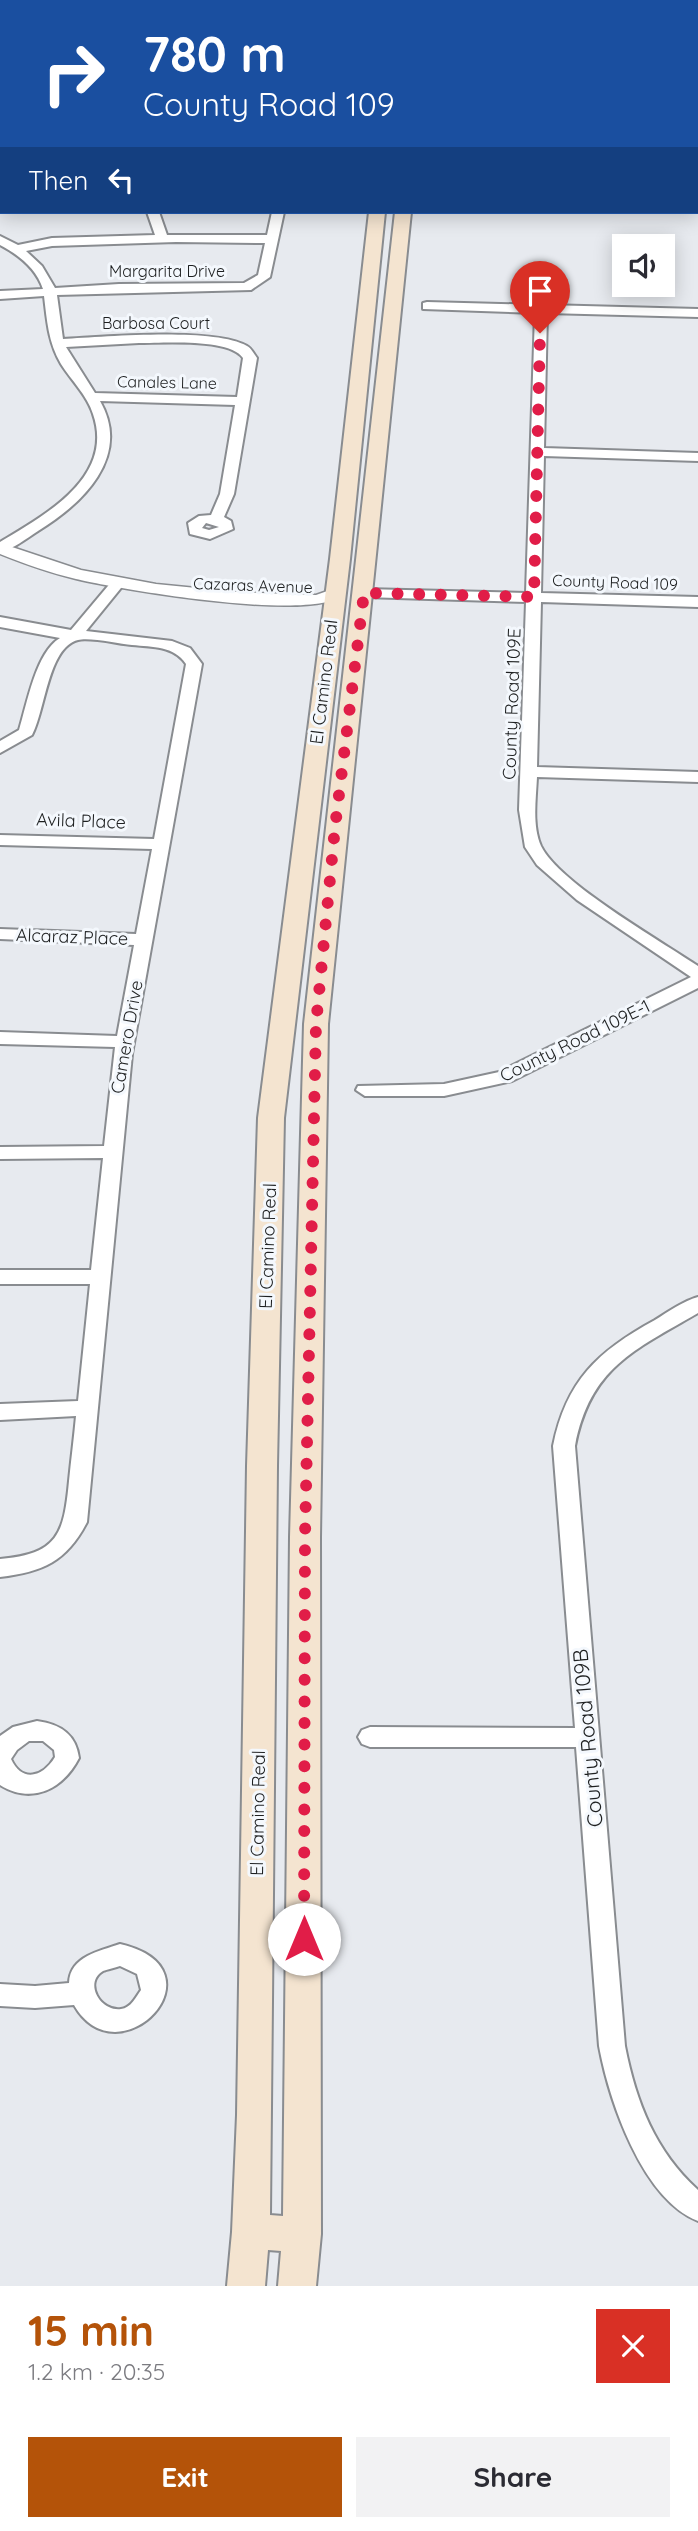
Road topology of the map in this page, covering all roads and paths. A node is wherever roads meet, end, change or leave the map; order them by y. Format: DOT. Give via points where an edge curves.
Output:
graph roads {
  1 [pos="154,214"];
  2 [pos="278,214"];
  3 [pos="377,214"];
  4 [pos="403,214"];
  5 [pos="161,238"];
  6 [pos="273,239"];
  7 [pos="0,240"];
  8 [pos="16,249"];
  9 [pos="50,292"];
  10 [pos="0,295"];
  11 [pos="427,306"];
  12 [pos="541,309"];
  13 [pos="698,313"];
  14 [pos="58,343"];
  15 [pos="91,397"];
  16 [pos="243,401"];
  17 [pos="537,452"];
  18 [pos="698,457"];
  19 [pos="216,519"];
  20 [pos="0,548"];
  21 [pos="118,583"];
  22 [pos="336,593"];
  23 [pos="364,593"];
  24 [pos="534,597"];
  25 [pos="698,602"];
  26 [pos="0,622"];
  27 [pos="75,635"];
  28 [pos="0,748"];
  29 [pos="529,772"];
  30 [pos="698,777"];
  31 [pos="0,840"];
  32 [pos="161,844"];
  33 [pos="0,934"];
  34 [pos="144,940"];
  35 [pos="698,974"];
  36 [pos="698,981"];
  37 [pos="0,1038"];
  38 [pos="125,1042"];
  39 [pos="365,1090"];
  40 [pos="111,1152"];
  41 [pos="0,1153"];
  42 [pos="100,1276"];
  43 [pos="0,1277"];
  44 [pos="698,1304"];
  45 [pos="89,1408"];
  46 [pos="0,1412"];
  47 [pos="0,1568"];
  48 [pos="370,1738"];
  49 [pos="588,1738"];
  50 [pos="0,1759"];
  51 [pos="0,1768"];
  52 [pos="80,1993"];
  53 [pos="0,1995"];
  54 [pos="698,2208"];
  55 [pos="251,2232"];
  56 [pos="302,2234"];
  57 [pos="246,2286"];
  58 [pos="297,2286"];
  1 -- 5 [label="street"];
  2 -- 6 [label="street, Margarita Drive"];
  3 -- 22 [label="main road, El Camino Real"];
  4 -- 23 [label="main road, El Camino Real"];
  5 -- 6 [label="street"];
  5 -- 8 [label="street" via="43,242"];
  6 -- 9 [label="street, Margarita Drive" via="264,277 247,287"];
  7 -- 8 [label="street"];
  8 -- 9 [label="street" via="39,271"];
  9 -- 10 [label="street, Margarita Drive"];
  9 -- 14 [label="street"];
  11 -- 12 [label="street"];
  12 -- 13 [label="street"];
  12 -- 17 [label="street, County Road 109E"];
  14 -- 15 [label="street" via="77,382"];
  14 -- 16 [label="street, Barbosa Court" via="139,339 230,343 244,349 250,358"];
  15 -- 16 [label="street, Canales Lane"];
  15 -- 20 [label="street" via="100,415 104,442 93,475 61,509"];
  16 -- 19 [label="street, Barbosa Court" via="227,494"];
  17 -- 18 [label="street"];
  17 -- 24 [label="street, County Road 109E"];
  20 -- 21 [label="street, Cazaras Avenue" via="44,566"];
  21 -- 22 [label="street, Cazaras Avenue" via="206,597 318,600"];
  21 -- 27 [label="street"];
  22 -- 23 [label="main road"];
  22 -- 55 [label="main road, El Camino Real" via="271,1118"];
  23 -- 24 [label="street, County Road 109"];
  23 -- 56 [label="main road, El Camino Real" via="316,1024 305,1537"];
  24 -- 25 [label="street, County Road 109"];
  24 -- 29 [label="street, County Road 109E"];
  26 -- 27 [label="street, Camero Drive"];
  27 -- 28 [label="street" via="60,644 47,663 26,732"];
  27 -- 32 [label="street, Camero Drive" via="167,644 185,651 194,664"];
  29 -- 30 [label="street"];
  29 -- 35 [label="street, County Road 109E" via="530,839 544,863 564,882"];
  31 -- 32 [label="street, Avila Place"];
  32 -- 34 [label="street, Camero Drive"];
  33 -- 34 [label="street, Alcaraz Place"];
  34 -- 38 [label="street, Camero Drive"];
  36 -- 39 [label="street, County Road 109E-1" via="505,1077 444,1090"];
  37 -- 38 [label="street"];
  38 -- 40 [label="street, Camero Drive"];
  40 -- 41 [label="street"];
  40 -- 42 [label="street, Camero Drive"];
  42 -- 43 [label="street"];
  42 -- 45 [label="street, Camero Drive"];
  44 -- 49 [label="street, County Road 109B" via="629,1344 601,1367 579,1396 566,1429 565,1472"];
  45 -- 46 [label="street"];
  45 -- 47 [label="street, Camero Drive" via="80,1502 71,1535 48,1557"];
  48 -- 49 [label="street"];
  49 -- 54 [label="street, County Road 109B" via="617,2076 651,2156"];
  50 -- 51 [label="street"];
  50 -- 51 [label="street" via="9,1741 29,1731 60,1740 66,1756 65,1765 52,1779 32,1785 13,1780"];
  52 -- 53 [label="street"];
  55 -- 56 [label="main road"];
  55 -- 57 [label="main road, El Camino Real"];
  56 -- 58 [label="main road, El Camino Real"];
}
